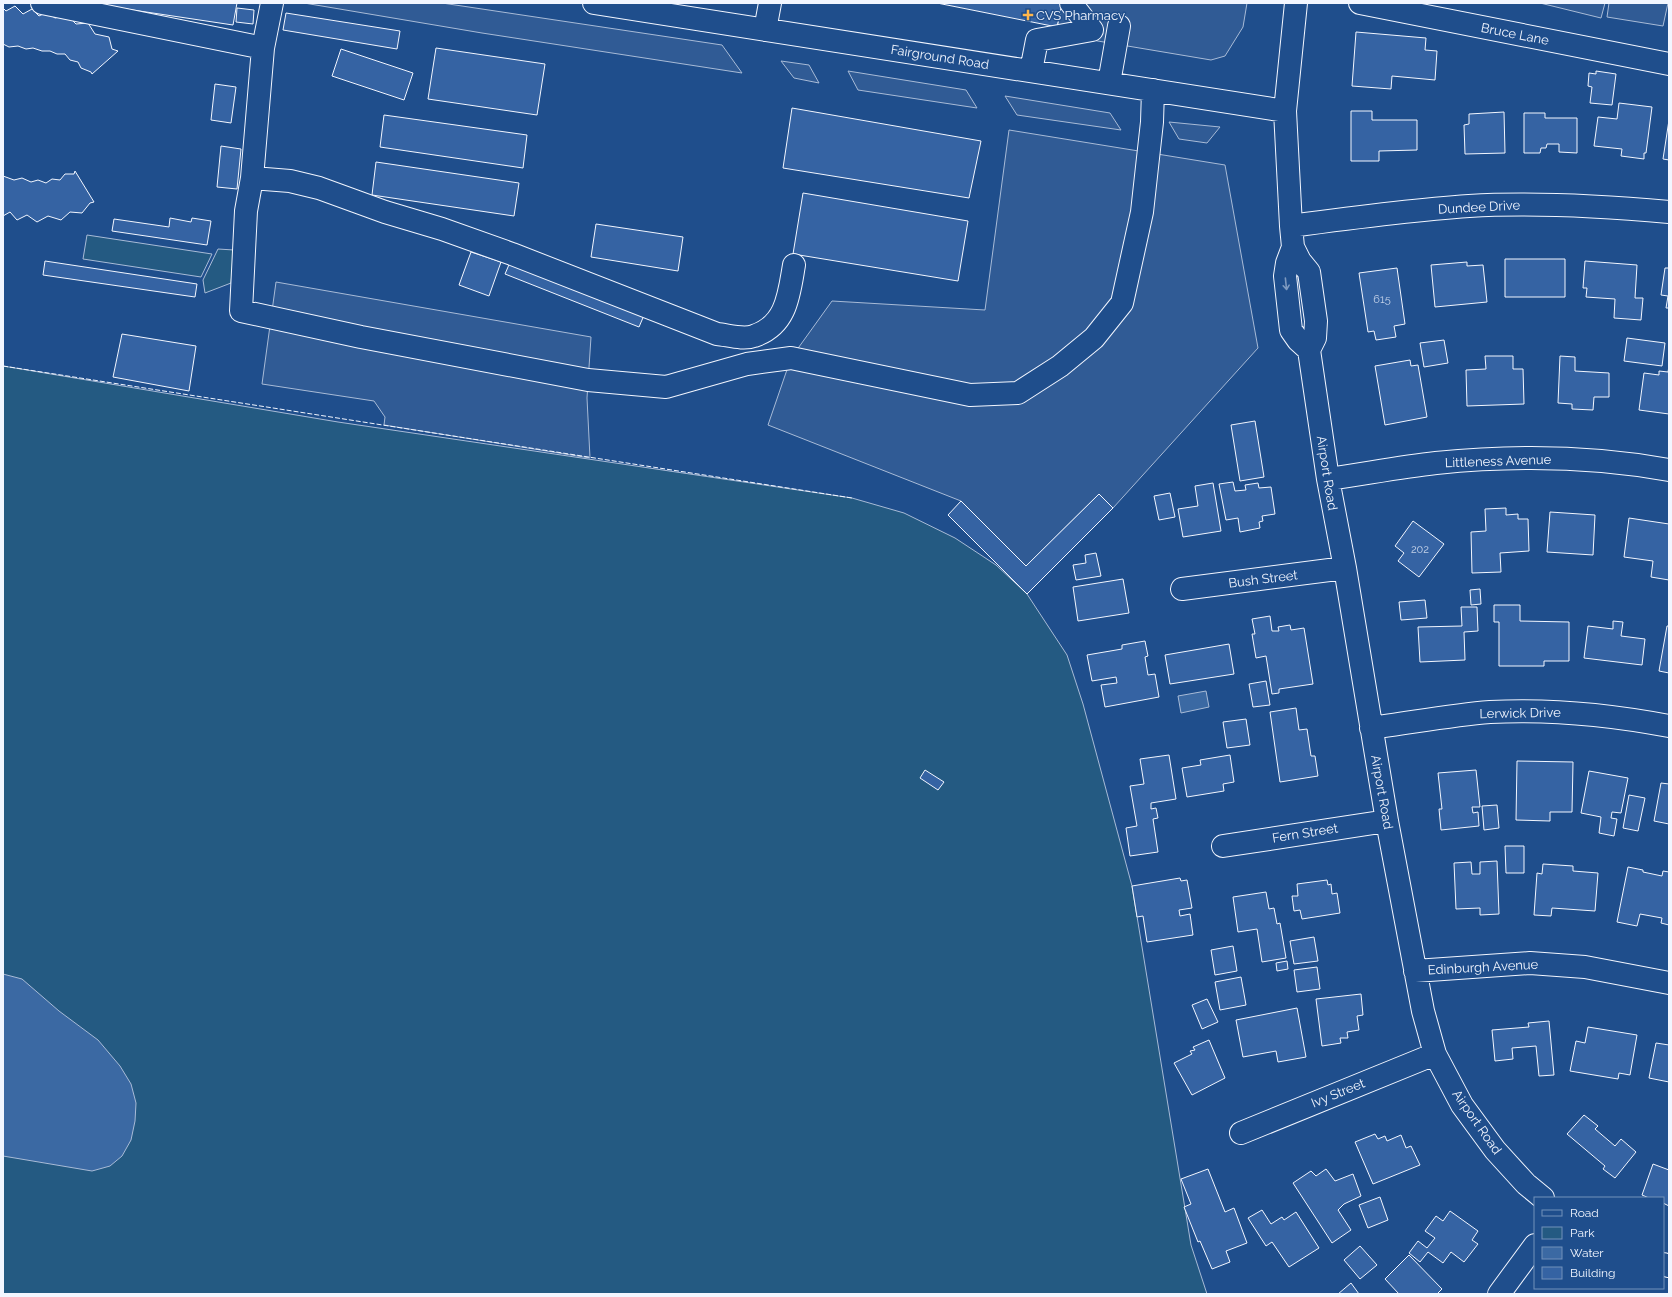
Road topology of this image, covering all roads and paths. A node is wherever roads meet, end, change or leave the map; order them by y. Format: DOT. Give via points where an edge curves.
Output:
graph roads {
  1 [pos="42,3"];
  2 [pos="272,3"];
  3 [pos="594,3"];
  4 [pos="770,3"];
  5 [pos="1071,3"];
  6 [pos="1296,3"];
  7 [pos="1360,3"];
  8 [pos="1119,26"];
  9 [pos="765,30"];
  10 [pos="263,48"];
  11 [pos="1669,64"];
  12 [pos="1032,71"];
  13 [pos="1109,83"];
  14 [pos="1153,90"];
  15 [pos="1285,111"];
  16 [pos="252,178"];
  17 [pos="1669,212"];
  18 [pos="1292,236"];
  19 [pos="794,265"];
  20 [pos="1669,470"];
  21 [pos="1328,479"];
  22 [pos="1345,568"];
  23 [pos="1182,589"];
  24 [pos="1669,726"];
  25 [pos="1371,728"];
  26 [pos="1387,821"];
  27 [pos="1223,846"];
  28 [pos="1415,971"];
  29 [pos="1669,983"];
  30 [pos="1435,1054"];
  31 [pos="1241,1133"];
  32 [pos="1542,1197"];
  33 [pos="1534,1246"];
  34 [pos="1499,1294"];
  1 -- 10 [label="street"];
  2 -- 10 [label="street"];
  3 -- 9 [label="street, Fairground Road"];
  4 -- 9 [label="street"];
  5 -- 12 [label="street" via="1092,30 1037,40"];
  6 -- 15 [label="street, Airport Road"];
  7 -- 11 [label="street, Bruce Lane"];
  8 -- 13 [label="street"];
  9 -- 12 [label="street, Fairground Road"];
  10 -- 16 [label="street"];
  12 -- 13 [label="street, Fairground Road"];
  13 -- 14 [label="street, Fairground Road"];
  14 -- 15 [label="street, Fairground Road"];
  14 -- 16 [label="street" via="1142,212 1122,303 1094,338 1060,366 1018,393 970,395 790,358 747,364 666,387 588,380 361,337 241,311 246,211"];
  15 -- 18 [label="street, Airport Road"];
  16 -- 19 [label="street" via="290,181 319,188 512,254 717,334 753,336 769,328 781,315 788,301"];
  17 -- 18 [label="street, Dundee Drive" via="1549,205 1470,206 1397,212"];
  18 -- 21 [label="street, Airport Road" via="1300,261 1309,272 1316,321 1314,338 1309,350"];
  20 -- 21 [label="street, Littleness Avenue" via="1591,459 1514,458 1435,463"];
  21 -- 22 [label="street, Airport Road"];
  22 -- 23 [label="street, Bush Street"];
  22 -- 25 [label="street, Airport Road"];
  24 -- 25 [label="street, Lerwick Drive" via="1558,712 1489,712"];
  25 -- 26 [label="street, Airport Road"];
  26 -- 27 [label="street, Fern Street"];
  26 -- 28 [label="street, Airport Road"];
  28 -- 29 [label="street, Edinburgh Avenue" via="1530,963 1585,967"];
  28 -- 30 [label="street, Airport Road"];
  30 -- 31 [label="street, Ivy Street"];
  30 -- 32 [label="street, Airport Road" via="1462,1105 1495,1150 1526,1184"];
  33 -- 34 [label="street"];
}
